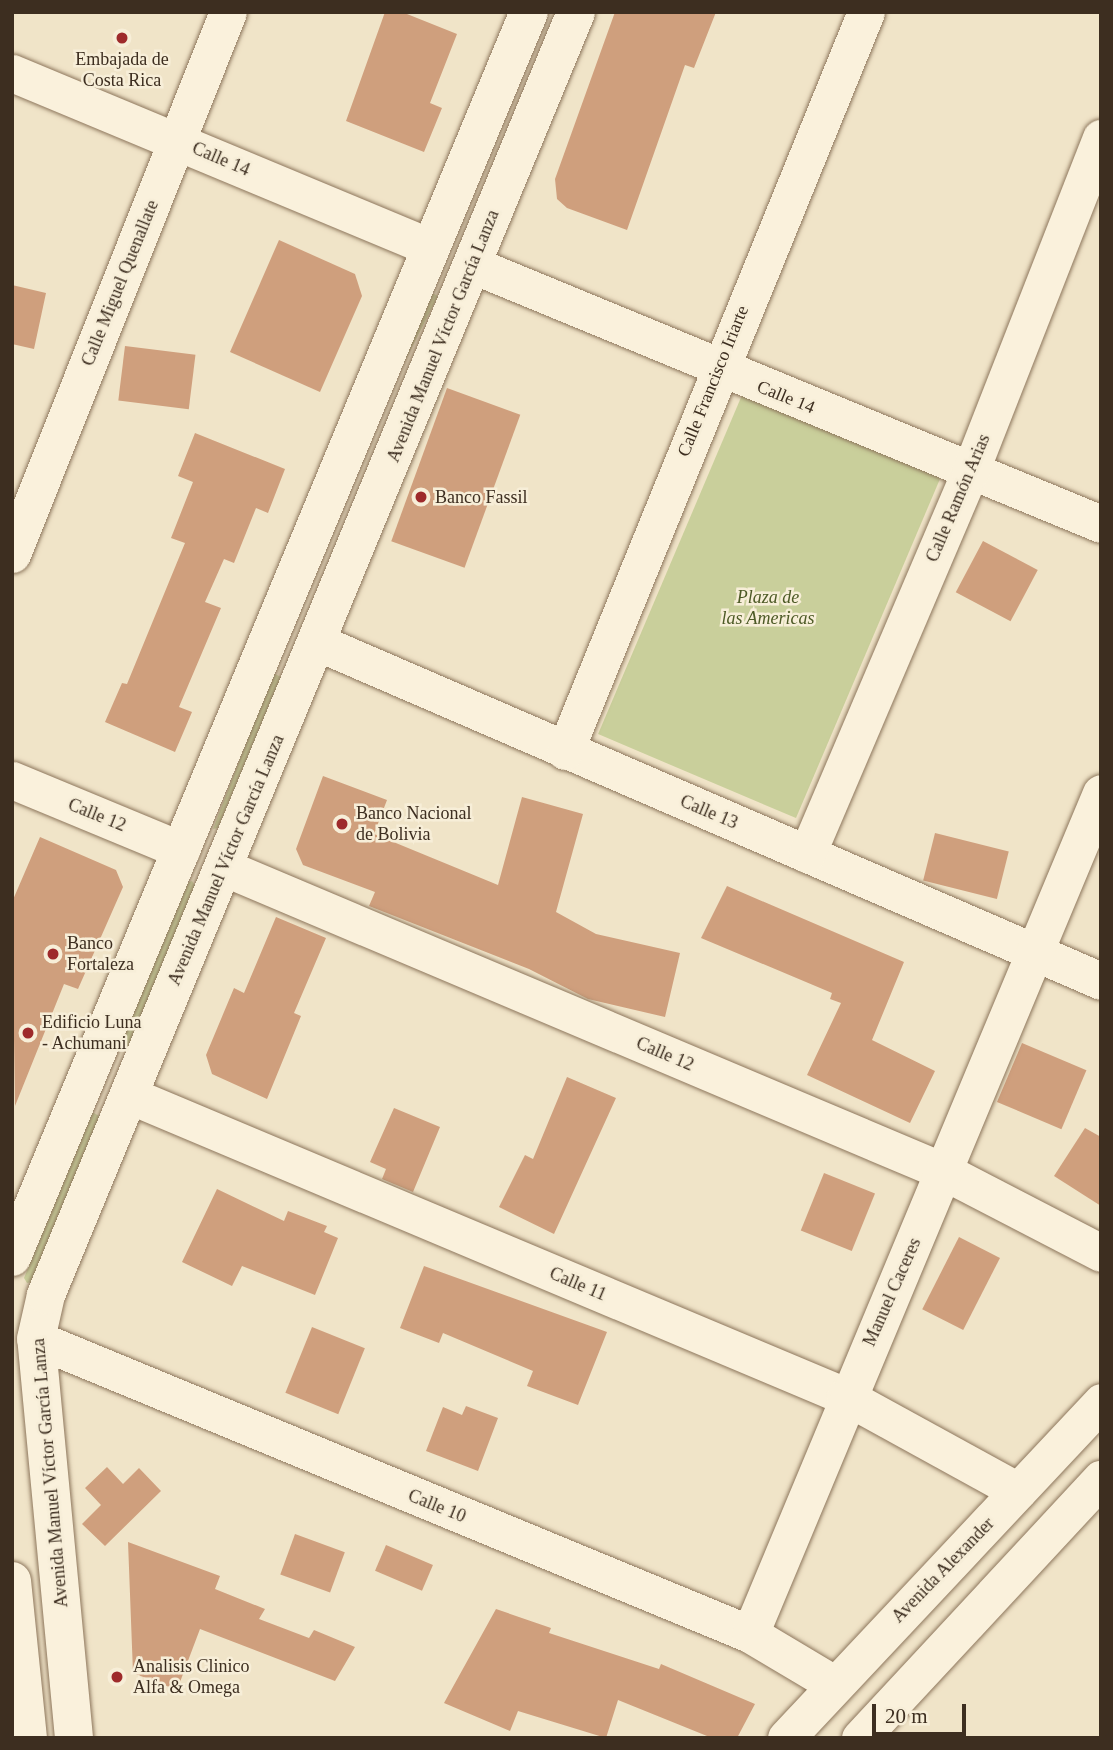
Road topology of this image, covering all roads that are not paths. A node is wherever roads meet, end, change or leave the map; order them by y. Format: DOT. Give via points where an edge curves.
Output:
graph roads {
  1 [pos="228,12"];
  2 [pos="528,12"];
  3 [pos="576,12"];
  4 [pos="866,12"];
  5 [pos="12,73"];
  6 [pos="1101,138"];
  7 [pos="177,140"];
  8 [pos="429,247"];
  9 [pos="473,265"];
  10 [pos="717,370"];
  11 [pos="970,472"];
  12 [pos="1101,524"];
  13 [pos="12,554"];
  14 [pos="275,625"];
  15 [pos="317,642"];
  16 [pos="565,751"];
  17 [pos="12,780"];
  18 [pos="1101,793"];
  19 [pos="181,850"];
  20 [pos="807,854"];
  21 [pos="223,867"];
  22 [pos="1035,951"];
  23 [pos="1101,981"];
  24 [pos="88,1078"];
  25 [pos="129,1095"];
  26 [pos="945,1172"];
  27 [pos="1101,1253"];
  28 [pos="12,1257"];
  29 [pos="24,1333"];
  30 [pos="845,1396"];
  31 [pos="1101,1402"];
  32 [pos="1101,1479"];
  33 [pos="1018,1491"];
  34 [pos="12,1581"];
  35 [pos="750,1634"];
  36 [pos="834,1684"];
  37 [pos="22,1723"];
  38 [pos="61,1738"];
  39 [pos="74,1738"];
  40 [pos="786,1738"];
  41 [pos="860,1738"];
  1 -- 7 [label="street, Calle Miguel Quenallate"];
  2 -- 8 [label="main road"];
  3 -- 9 [label="main road, Avenida Manuel Víctor García Lanza"];
  4 -- 10 [label="street, Calle Francisco Iriarte"];
  5 -- 7 [label="street, Calle 14"];
  6 -- 11 [label="street, Calle Ramón Arias"];
  7 -- 8 [label="street, Calle 14"];
  7 -- 13 [label="street, Calle Miguel Quenallate"];
  8 -- 9 [label="main road"];
  8 -- 14 [label="main road"];
  9 -- 10 [label="street, Calle 14"];
  9 -- 15 [label="main road, Avenida Manuel Víctor García Lanza"];
  10 -- 11 [label="street, Calle 14"];
  10 -- 16 [label="street, Calle Francisco Iriarte"];
  11 -- 12 [label="street, Calle 14"];
  11 -- 20 [label="street, Calle Ramón Arias"];
  14 -- 15 [label="main road"];
  14 -- 19 [label="main road"];
  15 -- 16 [label="street, Calle 13"];
  15 -- 21 [label="main road, Avenida Manuel Víctor García Lanza"];
  16 -- 20 [label="street, Calle 13"];
  17 -- 19 [label="street, Calle 12"];
  18 -- 22 [label="street, Manuel Caceres"];
  19 -- 21 [label="main road"];
  19 -- 24 [label="main road"];
  20 -- 22 [label="street, Calle 13"];
  21 -- 25 [label="main road, Avenida Manuel Víctor García Lanza"];
  21 -- 26 [label="street, Calle 12"];
  22 -- 23 [label="street, Calle 13"];
  22 -- 26 [label="street, Manuel Caceres"];
  24 -- 25 [label="main road"];
  24 -- 28 [label="main road"];
  25 -- 29 [label="main road, Avenida Manuel Víctor García Lanza" via="46,1295"];
  25 -- 30 [label="street, Calle 11"];
  26 -- 27 [label="street, Calle 12"];
  26 -- 30 [label="street, Manuel Caceres"];
  29 -- 35 [label="street, Calle 10"];
  29 -- 39 [label="main road, Avenida Manuel Víctor García Lanza"];
  30 -- 33 [label="street, Calle 11"];
  30 -- 35 [label="street, Manuel Caceres"];
  31 -- 33 [label="street, Avenida Alexander"];
  32 -- 41 [label="street"];
  33 -- 36 [label="street, Avenida Alexander"];
  34 -- 37 [label="main road"];
  35 -- 36 [label="street, Calle 10"];
  36 -- 40 [label="street, Avenida Alexander"];
  37 -- 38 [label="main road"];
}
